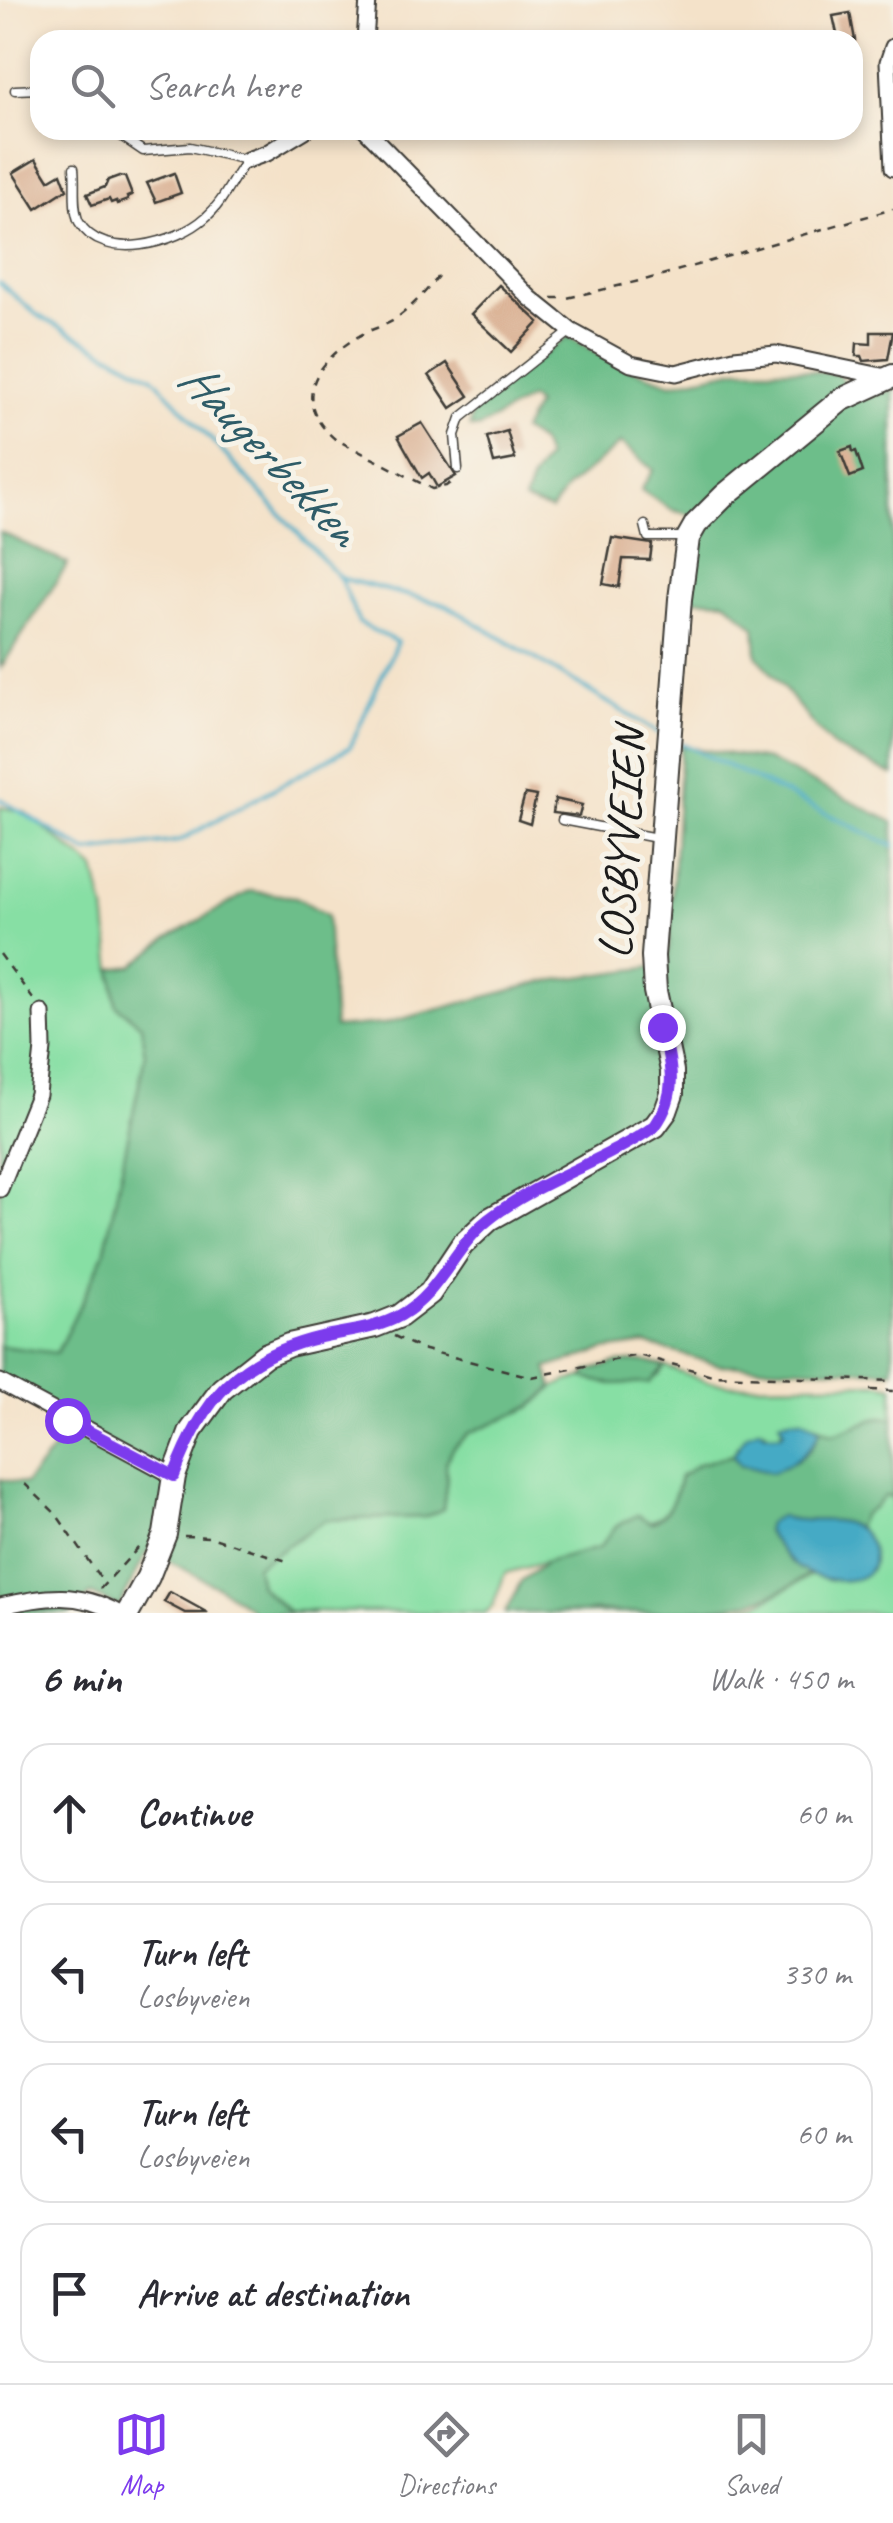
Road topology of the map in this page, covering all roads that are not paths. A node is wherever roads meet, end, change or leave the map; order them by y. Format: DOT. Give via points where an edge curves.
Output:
graph roads {
  1 [pos="368,0"];
  2 [pos="366,30"];
  3 [pos="893,47"];
  4 [pos="30,89"];
  5 [pos="15,90"];
  6 [pos="127,140"];
  7 [pos="288,140"];
  8 [pos="376,140"];
  9 [pos="246,160"];
  10 [pos="74,168"];
  11 [pos="893,168"];
  12 [pos="570,331"];
  13 [pos="890,376"];
  14 [pos="458,469"];
  15 [pos="645,525"];
  16 [pos="688,538"];
  17 [pos="562,820"];
  18 [pos="661,839"];
  19 [pos="42,1012"];
  20 [pos="0,1189"];
  21 [pos="0,1382"];
  22 [pos="174,1476"];
  23 [pos="0,1606"];
  24 [pos="118,1613"];
  25 [pos="128,1613"];
  1 -- 2 [label="street"];
  3 -- 11 [label="street"];
  4 -- 5 [label="lane"];
  6 -- 9 [label="lane" via="143,151 190,147"];
  7 -- 9 [label="street"];
  8 -- 12 [label="street"];
  9 -- 10 [label="lane" via="198,224 168,240 134,246 83,227"];
  12 -- 13 [label="street" via="657,371 776,354"];
  12 -- 14 [label="lane" via="461,418"];
  13 -- 16 [label="main road" via="826,412 716,504"];
  15 -- 16 [label="lane" via="648,538"];
  16 -- 18 [label="main road, LOSBYVEIEN"];
  17 -- 18 [label="lane"];
  18 -- 22 [label="main road, LOSBYVEIEN" via="653,956 672,1094 655,1126 490,1218 430,1293 400,1316 289,1345 242,1371 191,1431"];
  19 -- 20 [label="street" via="38,1095"];
  21 -- 22 [label="street"];
  22 -- 25 [label="main road, LOSBYVEIEN" via="165,1534"];
  23 -- 24 [label="street" via="48,1596 94,1600"];
}
